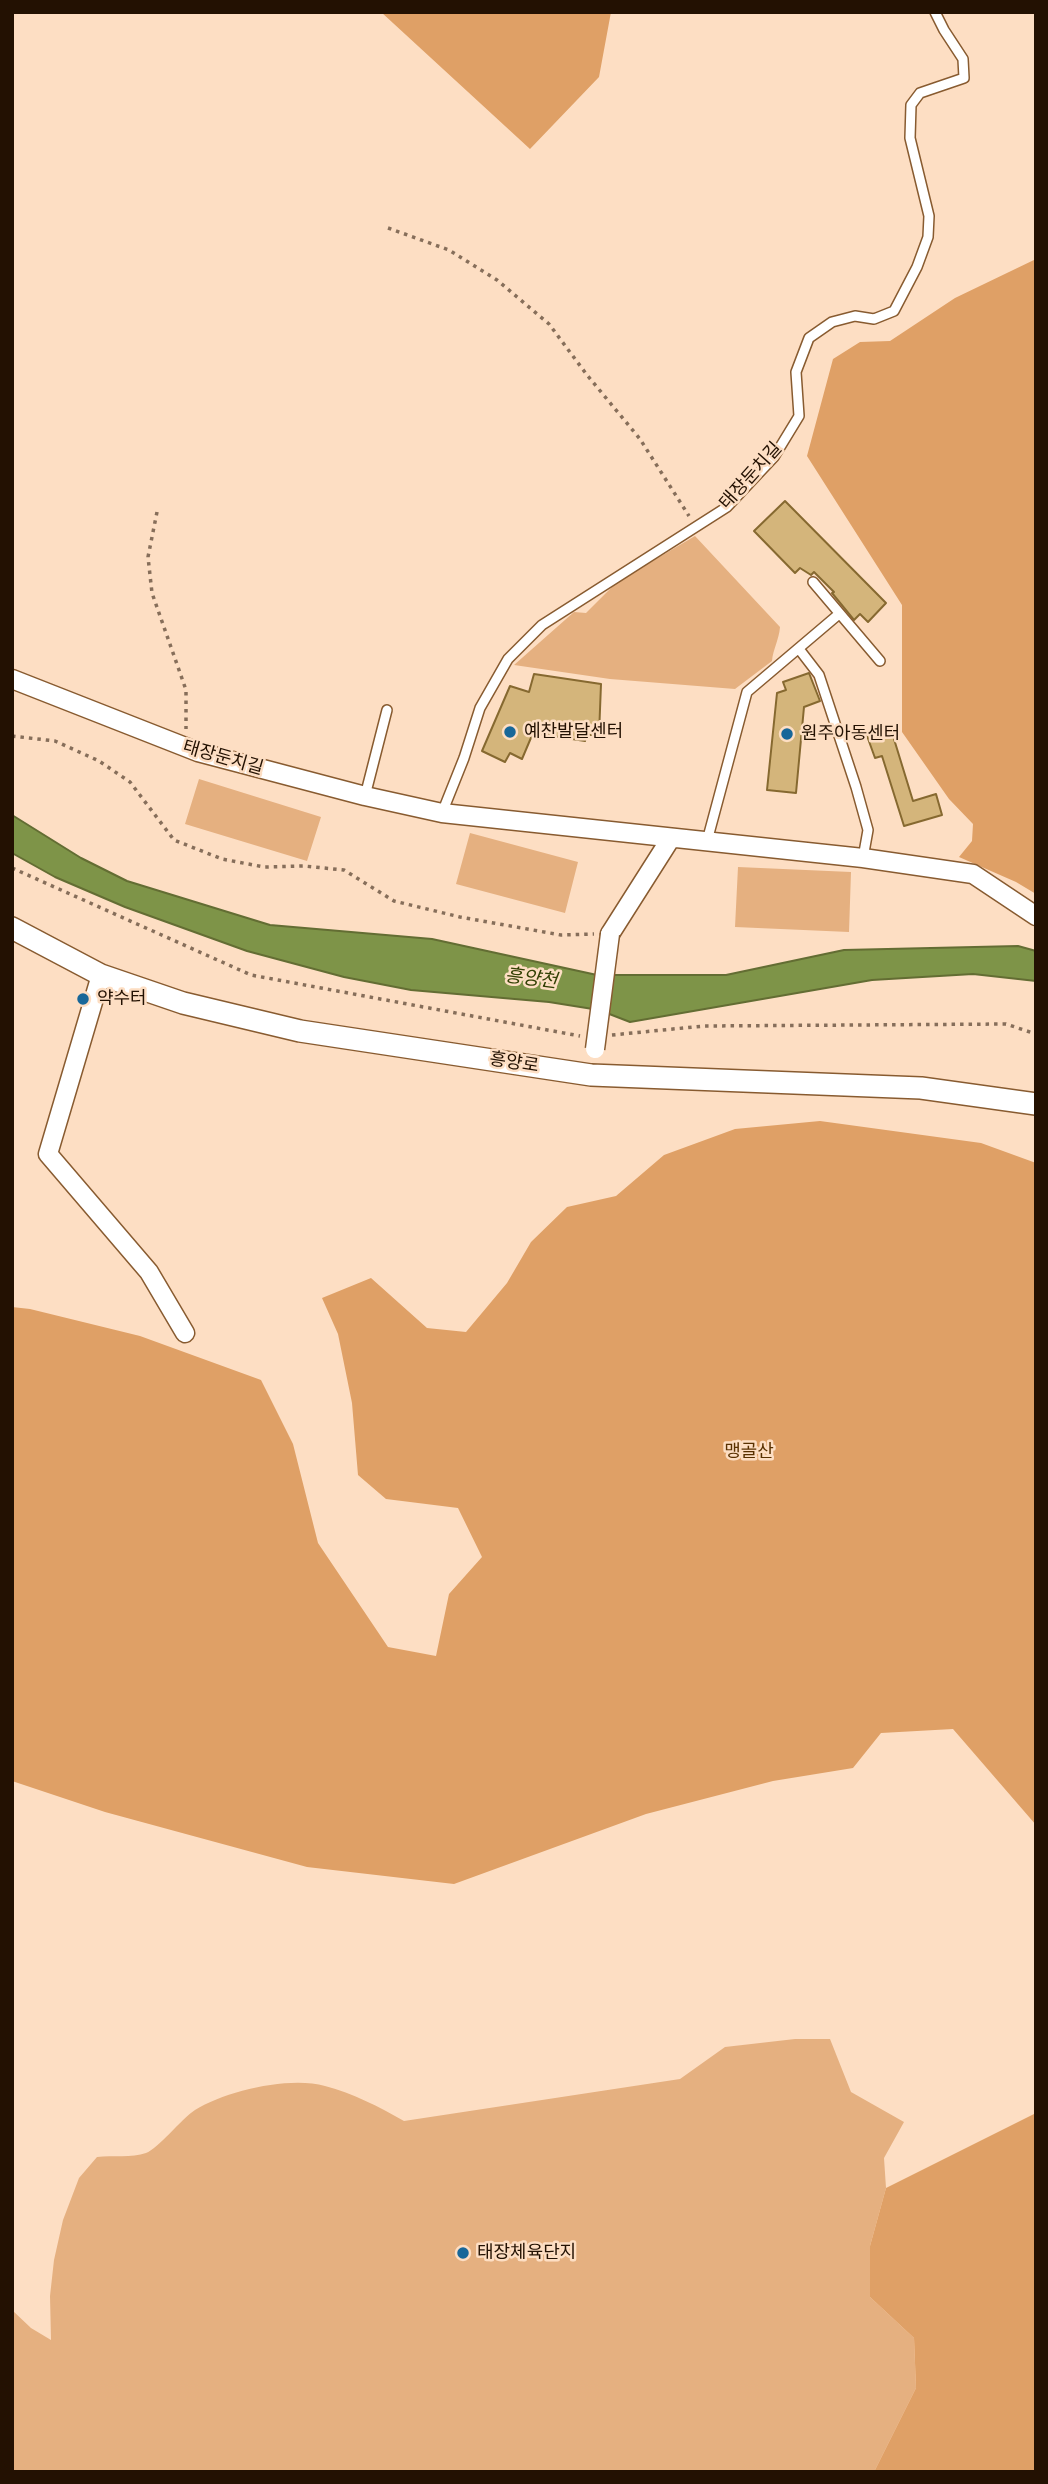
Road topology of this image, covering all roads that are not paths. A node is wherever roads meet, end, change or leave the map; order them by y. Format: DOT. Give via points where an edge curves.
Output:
graph roads {
  1 [pos="935,12"];
  2 [pos="813,582"];
  3 [pos="839,614"];
  4 [pos="799,649"];
  5 [pos="880,661"];
  6 [pos="12,679"];
  7 [pos="387,710"];
  8 [pos="365,796"];
  9 [pos="442,813"];
  10 [pos="671,838"];
  11 [pos="707,841"];
  12 [pos="863,858"];
  13 [pos="1036,916"];
  14 [pos="12,928"];
  15 [pos="101,975"];
  16 [pos="591,1075"];
  17 [pos="1036,1104"];
  18 [pos="185,1333"];
  1 -- 9 [label="lane, 태장둔치길" via="963,59 964,78 920,93 911,105 910,138 929,216 928,237 894,310 874,319 855,316 832,322 809,338 796,372 799,416 774,457 727,507 542,625 508,659 480,708"];
  2 -- 3 [label="lane"];
  3 -- 4 [label="lane"];
  3 -- 5 [label="lane"];
  4 -- 11 [label="lane" via="747,692"];
  4 -- 12 [label="lane" via="819,675 856,787 868,830"];
  6 -- 8 [label="street, 태장둔치길" via="198,752"];
  7 -- 8 [label="lane"];
  8 -- 9 [label="street, 태장둔치길"];
  9 -- 10 [label="street, 태장둔치길"];
  10 -- 11 [label="street, 태장둔치길"];
  10 -- 16 [label="street, bridge" via="610,934 590,1043"];
  11 -- 12 [label="street, 태장둔치길"];
  12 -- 13 [label="street, 태장둔치길" via="973,874"];
  14 -- 15 [label="street, 흥양로"];
  15 -- 16 [label="street, 흥양로" via="183,1003 300,1031"];
  15 -- 18 [label="street" via="48,1154 149,1272"];
  16 -- 17 [label="street, 흥양로" via="921,1088"];
}
